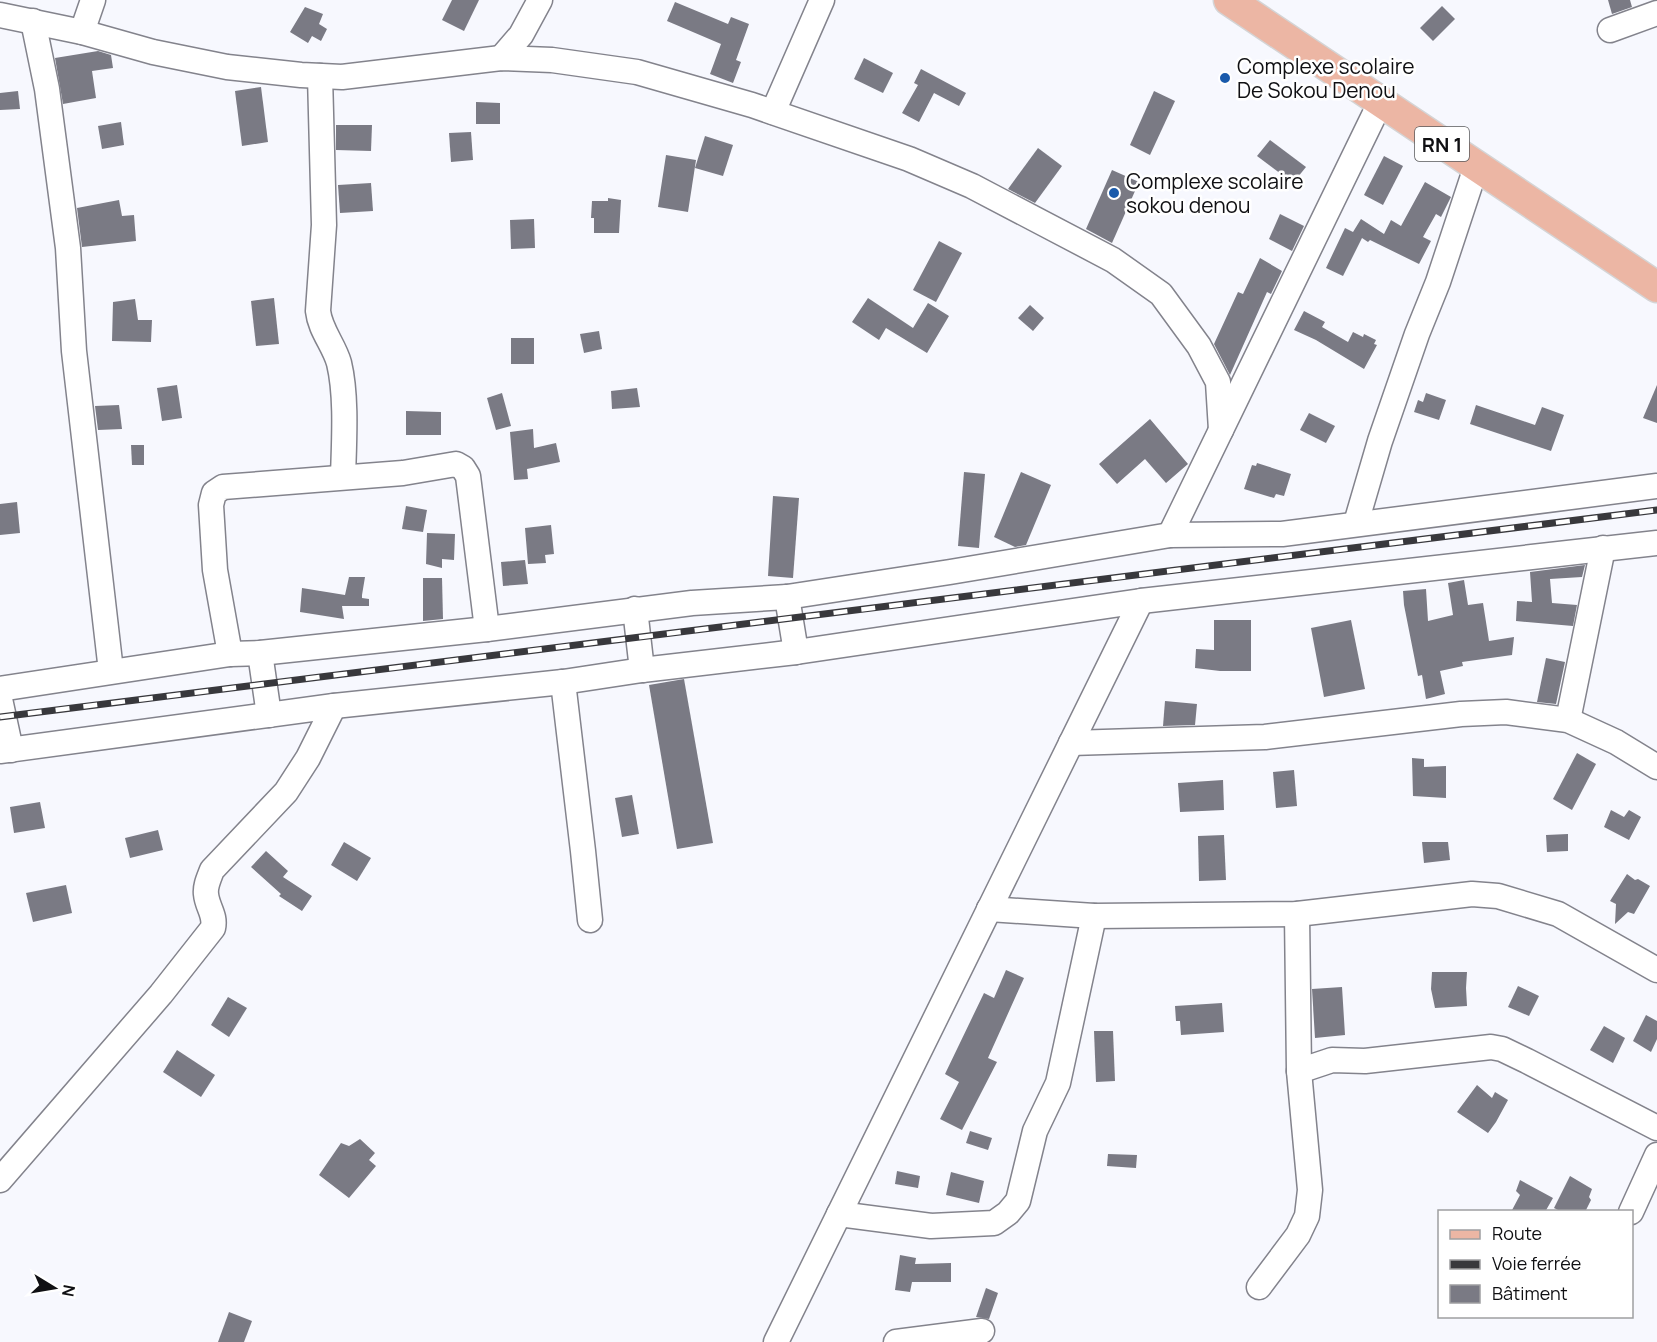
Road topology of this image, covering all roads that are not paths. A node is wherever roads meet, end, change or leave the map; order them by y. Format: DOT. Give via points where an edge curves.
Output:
graph roads {
  1 [pos="93,0"];
  2 [pos="540,0"];
  3 [pos="822,0"];
  4 [pos="1229,0"];
  5 [pos="1657,13"];
  6 [pos="0,15"];
  7 [pos="33,21"];
  8 [pos="1610,30"];
  9 [pos="82,32"];
  10 [pos="521,35"];
  11 [pos="501,58"];
  12 [pos="534,59"];
  13 [pos="320,76"];
  14 [pos="1380,103"];
  15 [pos="773,112"];
  16 [pos="1476,167"];
  17 [pos="1657,287"];
  18 [pos="1221,430"];
  19 [pos="343,477"];
  20 [pos="1657,486"];
  21 [pos="1356,523"];
  22 [pos="1170,535"];
  23 [pos="1657,543"];
  24 [pos="1604,548"];
  25 [pos="787,597"];
  26 [pos="1141,601"];
  27 [pos="635,609"];
  28 [pos="487,628"];
  29 [pos="796,652"];
  30 [pos="260,653"];
  31 [pos="230,654"];
  32 [pos="642,670"];
  33 [pos="111,671"];
  34 [pos="563,682"];
  35 [pos="0,689"];
  36 [pos="0,699"];
  37 [pos="334,706"];
  38 [pos="269,716"];
  39 [pos="1568,720"];
  40 [pos="1071,743"];
  41 [pos="5,751"];
  42 [pos="1657,767"];
  43 [pos="990,909"];
  44 [pos="1297,914"];
  45 [pos="1094,916"];
  46 [pos="590,920"];
  47 [pos="1657,970"];
  48 [pos="1299,1071"];
  49 [pos="1657,1128"];
  50 [pos="1657,1155"];
  51 [pos="0,1180"];
  52 [pos="1632,1210"];
  53 [pos="839,1214"];
  54 [pos="1259,1287"];
  55 [pos="982,1332"];
  56 [pos="779,1341"];
  57 [pos="896,1342"];
  1 -- 9 [label="street"];
  2 -- 10 [label="street"];
  3 -- 15 [label="street"];
  4 -- 14 [label="main road, RN 1"];
  5 -- 8 [label="street"];
  6 -- 7 [label="street"];
  7 -- 9 [label="street"];
  7 -- 33 [label="street" via="47,89 68,248 74,351"];
  9 -- 13 [label="street" via="227,67"];
  10 -- 11 [label="street"];
  10 -- 12 [label="street"];
  11 -- 12 [label="street"];
  11 -- 13 [label="street" via="365,75"];
  12 -- 15 [label="street" via="637,72"];
  13 -- 19 [label="street" via="324,225 318,311 341,376"];
  14 -- 16 [label="main road, RN 1"];
  14 -- 18 [label="street"];
  15 -- 18 [label="street" via="909,159 972,186 1134,273 1161,294 1199,346 1218,382"];
  16 -- 17 [label="main road, RN 1"];
  16 -- 21 [label="street" via="1438,282 1416,334"];
  18 -- 22 [label="street"];
  19 -- 28 [label="street" via="456,464 463,468 468,476"];
  19 -- 31 [label="street" via="223,488 214,493 211,505 215,570"];
  20 -- 21 [label="street"];
  21 -- 22 [label="street" via="1282,534"];
  22 -- 25 [label="street"];
  23 -- 24 [label="street"];
  24 -- 26 [label="street"];
  24 -- 39 [label="street"];
  25 -- 27 [label="street"];
  25 -- 29 [label="street"];
  26 -- 29 [label="street"];
  26 -- 40 [label="street"];
  27 -- 28 [label="street"];
  27 -- 32 [label="street"];
  28 -- 30 [label="street"];
  29 -- 32 [label="street"];
  30 -- 31 [label="street"];
  30 -- 38 [label="street"];
  31 -- 33 [label="street"];
  32 -- 34 [label="street"];
  33 -- 35 [label="street"];
  34 -- 37 [label="street"];
  34 -- 46 [label="street"];
  36 -- 41 [label="street"];
  37 -- 38 [label="street"];
  37 -- 51 [label="street" via="308,759 286,792 212,870 206,896 215,920 213,928"];
  38 -- 41 [label="street"];
  39 -- 40 [label="street" via="1506,712 1461,714 1265,737"];
  39 -- 42 [label="street"];
  40 -- 43 [label="street"];
  43 -- 45 [label="street"];
  43 -- 53 [label="street"];
  44 -- 45 [label="street"];
  44 -- 47 [label="street" via="1472,894 1498,896 1558,914"];
  44 -- 48 [label="street"];
  45 -- 53 [label="street" via="1058,1083 1035,1131 1018,1201 1008,1213 994,1223 931,1226"];
  48 -- 49 [label="street" via="1332,1060 1365,1061 1480,1047 1502,1049"];
  48 -- 54 [label="street" via="1310,1190 1307,1216 1299,1234"];
  50 -- 52 [label="street"];
  53 -- 56 [label="street"];
  55 -- 57 [label="street"];
}
